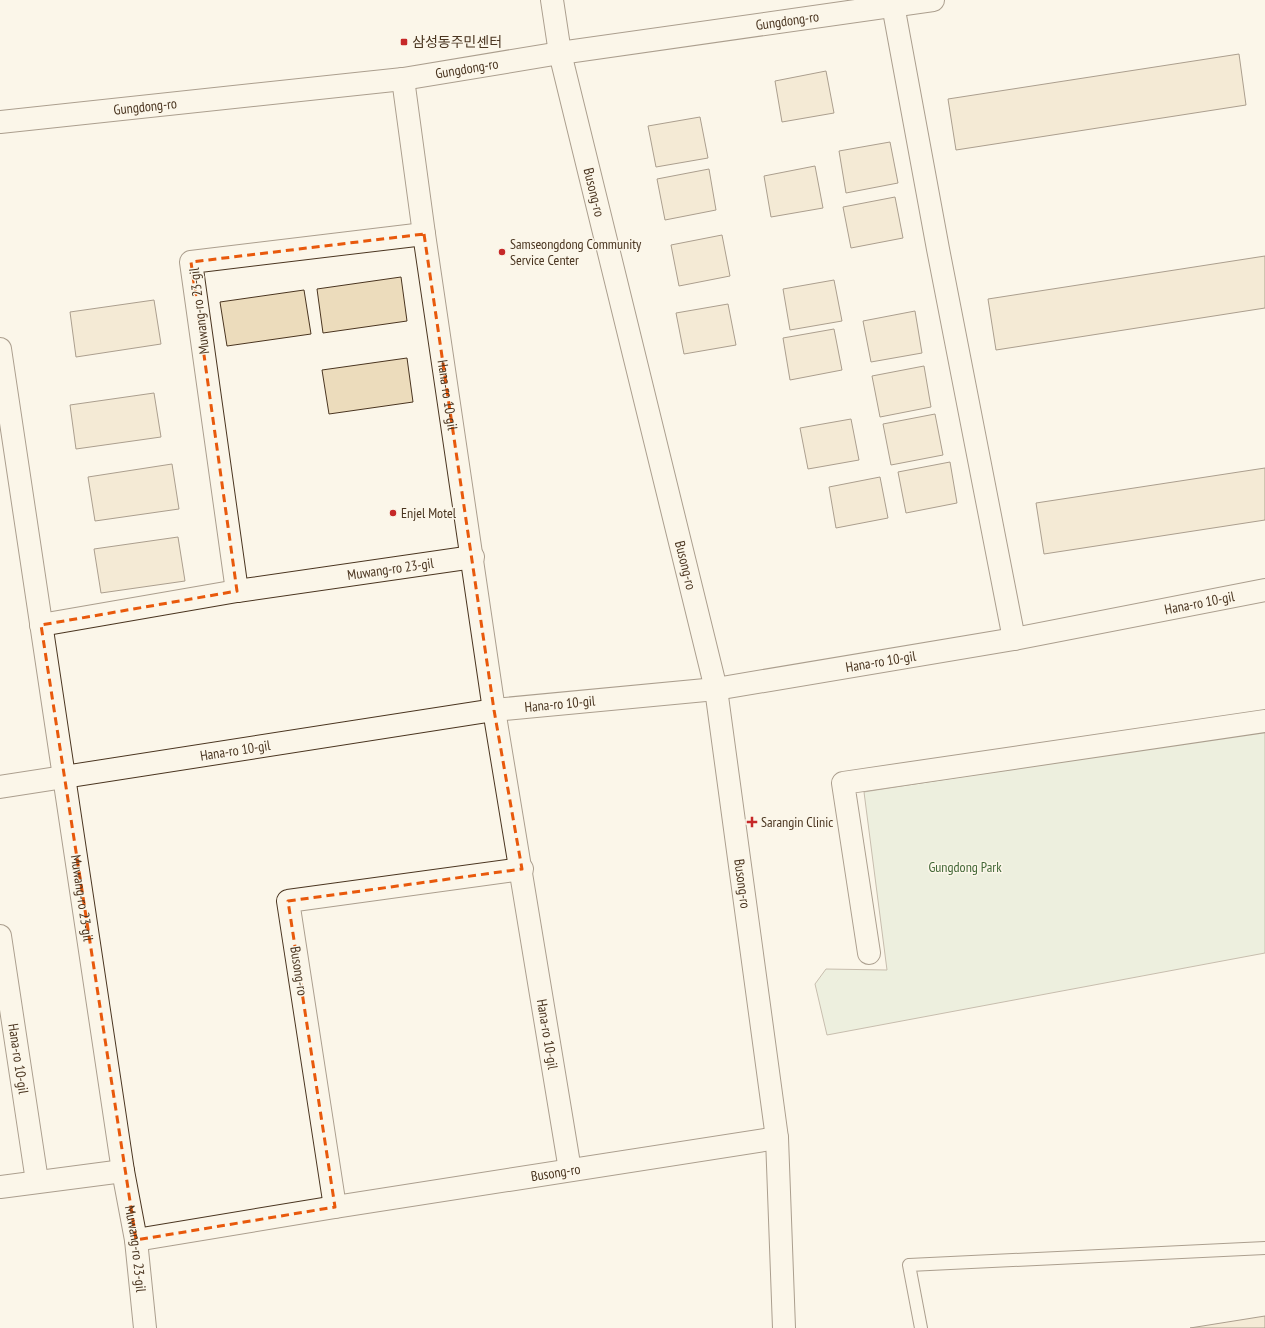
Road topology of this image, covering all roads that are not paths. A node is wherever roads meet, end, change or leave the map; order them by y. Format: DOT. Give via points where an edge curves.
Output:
graph roads {
  1 [pos="552,0"];
  2 [pos="933,0"];
  3 [pos="893,5"];
  4 [pos="560,53"];
  5 [pos="403,79"];
  6 [pos="0,122"];
  7 [pos="424,234"];
  8 [pos="0,350"];
  9 [pos="473,556"];
  10 [pos="1265,590"];
  11 [pos="236,591"];
  12 [pos="41,625"];
  13 [pos="1014,639"];
  14 [pos="716,689"];
  15 [pos="494,710"];
  16 [pos="1265,721"];
  17 [pos="65,777"];
  18 [pos="0,787"];
  19 [pos="522,869"];
  20 [pos="0,936"];
  21 [pos="869,953"];
  22 [pos="776,1138"];
  23 [pos="570,1170"];
  24 [pos="124,1171"];
  25 [pos="38,1181"];
  26 [pos="0,1187"];
  27 [pos="336,1207"];
  28 [pos="136,1240"];
  29 [pos="1265,1248"];
  30 [pos="145,1328"];
  31 [pos="784,1328"];
  32 [pos="921,1328"];
  1 -- 4 [label="street, Busong-ro"];
  2 -- 3 [label="street, Gungdong-ro"];
  3 -- 4 [label="street, Gungdong-ro"];
  3 -- 13 [label="street"];
  4 -- 5 [label="street, Gungdong-ro"];
  4 -- 14 [label="street, Busong-ro"];
  5 -- 6 [label="street, Gungdong-ro"];
  5 -- 7 [label="street, Hana-ro 10-gil"];
  7 -- 9 [label="street, Hana-ro 10-gil"];
  7 -- 11 [label="street, Muwang-ro 23-gil" via="191,262"];
  8 -- 12 [label="street, Muwang-ro 23-gil"];
  9 -- 11 [label="street, Muwang-ro 23-gil"];
  9 -- 15 [label="street, Hana-ro 10-gil"];
  10 -- 13 [label="street, Hana-ro 10-gil"];
  11 -- 12 [label="street, Muwang-ro 23-gil"];
  12 -- 17 [label="street, Muwang-ro 23-gil"];
  13 -- 14 [label="street, Hana-ro 10-gil"];
  14 -- 15 [label="street, Hana-ro 10-gil"];
  14 -- 22 [label="street, Busong-ro"];
  15 -- 17 [label="street, Hana-ro 10-gil"];
  15 -- 19 [label="street, Hana-ro 10-gil"];
  16 -- 21 [label="street" via="843,783"];
  17 -- 18 [label="street, Hana-ro 10-gil"];
  17 -- 24 [label="street, Muwang-ro 23-gil"];
  19 -- 23 [label="street, Hana-ro 10-gil"];
  19 -- 27 [label="street, Busong-ro" via="288,901"];
  20 -- 25 [label="street, Hana-ro 10-gil"];
  22 -- 23 [label="street, Busong-ro"];
  22 -- 31 [label="street, Busong-ro"];
  23 -- 27 [label="street, Busong-ro"];
  24 -- 25 [label="street"];
  24 -- 28 [label="street, Muwang-ro 23-gil"];
  25 -- 26 [label="street"];
  27 -- 28 [label="street, Busong-ro"];
  28 -- 30 [label="street, Muwang-ro 23-gil"];
  29 -- 32 [label="lane" via="909,1265"];
}
